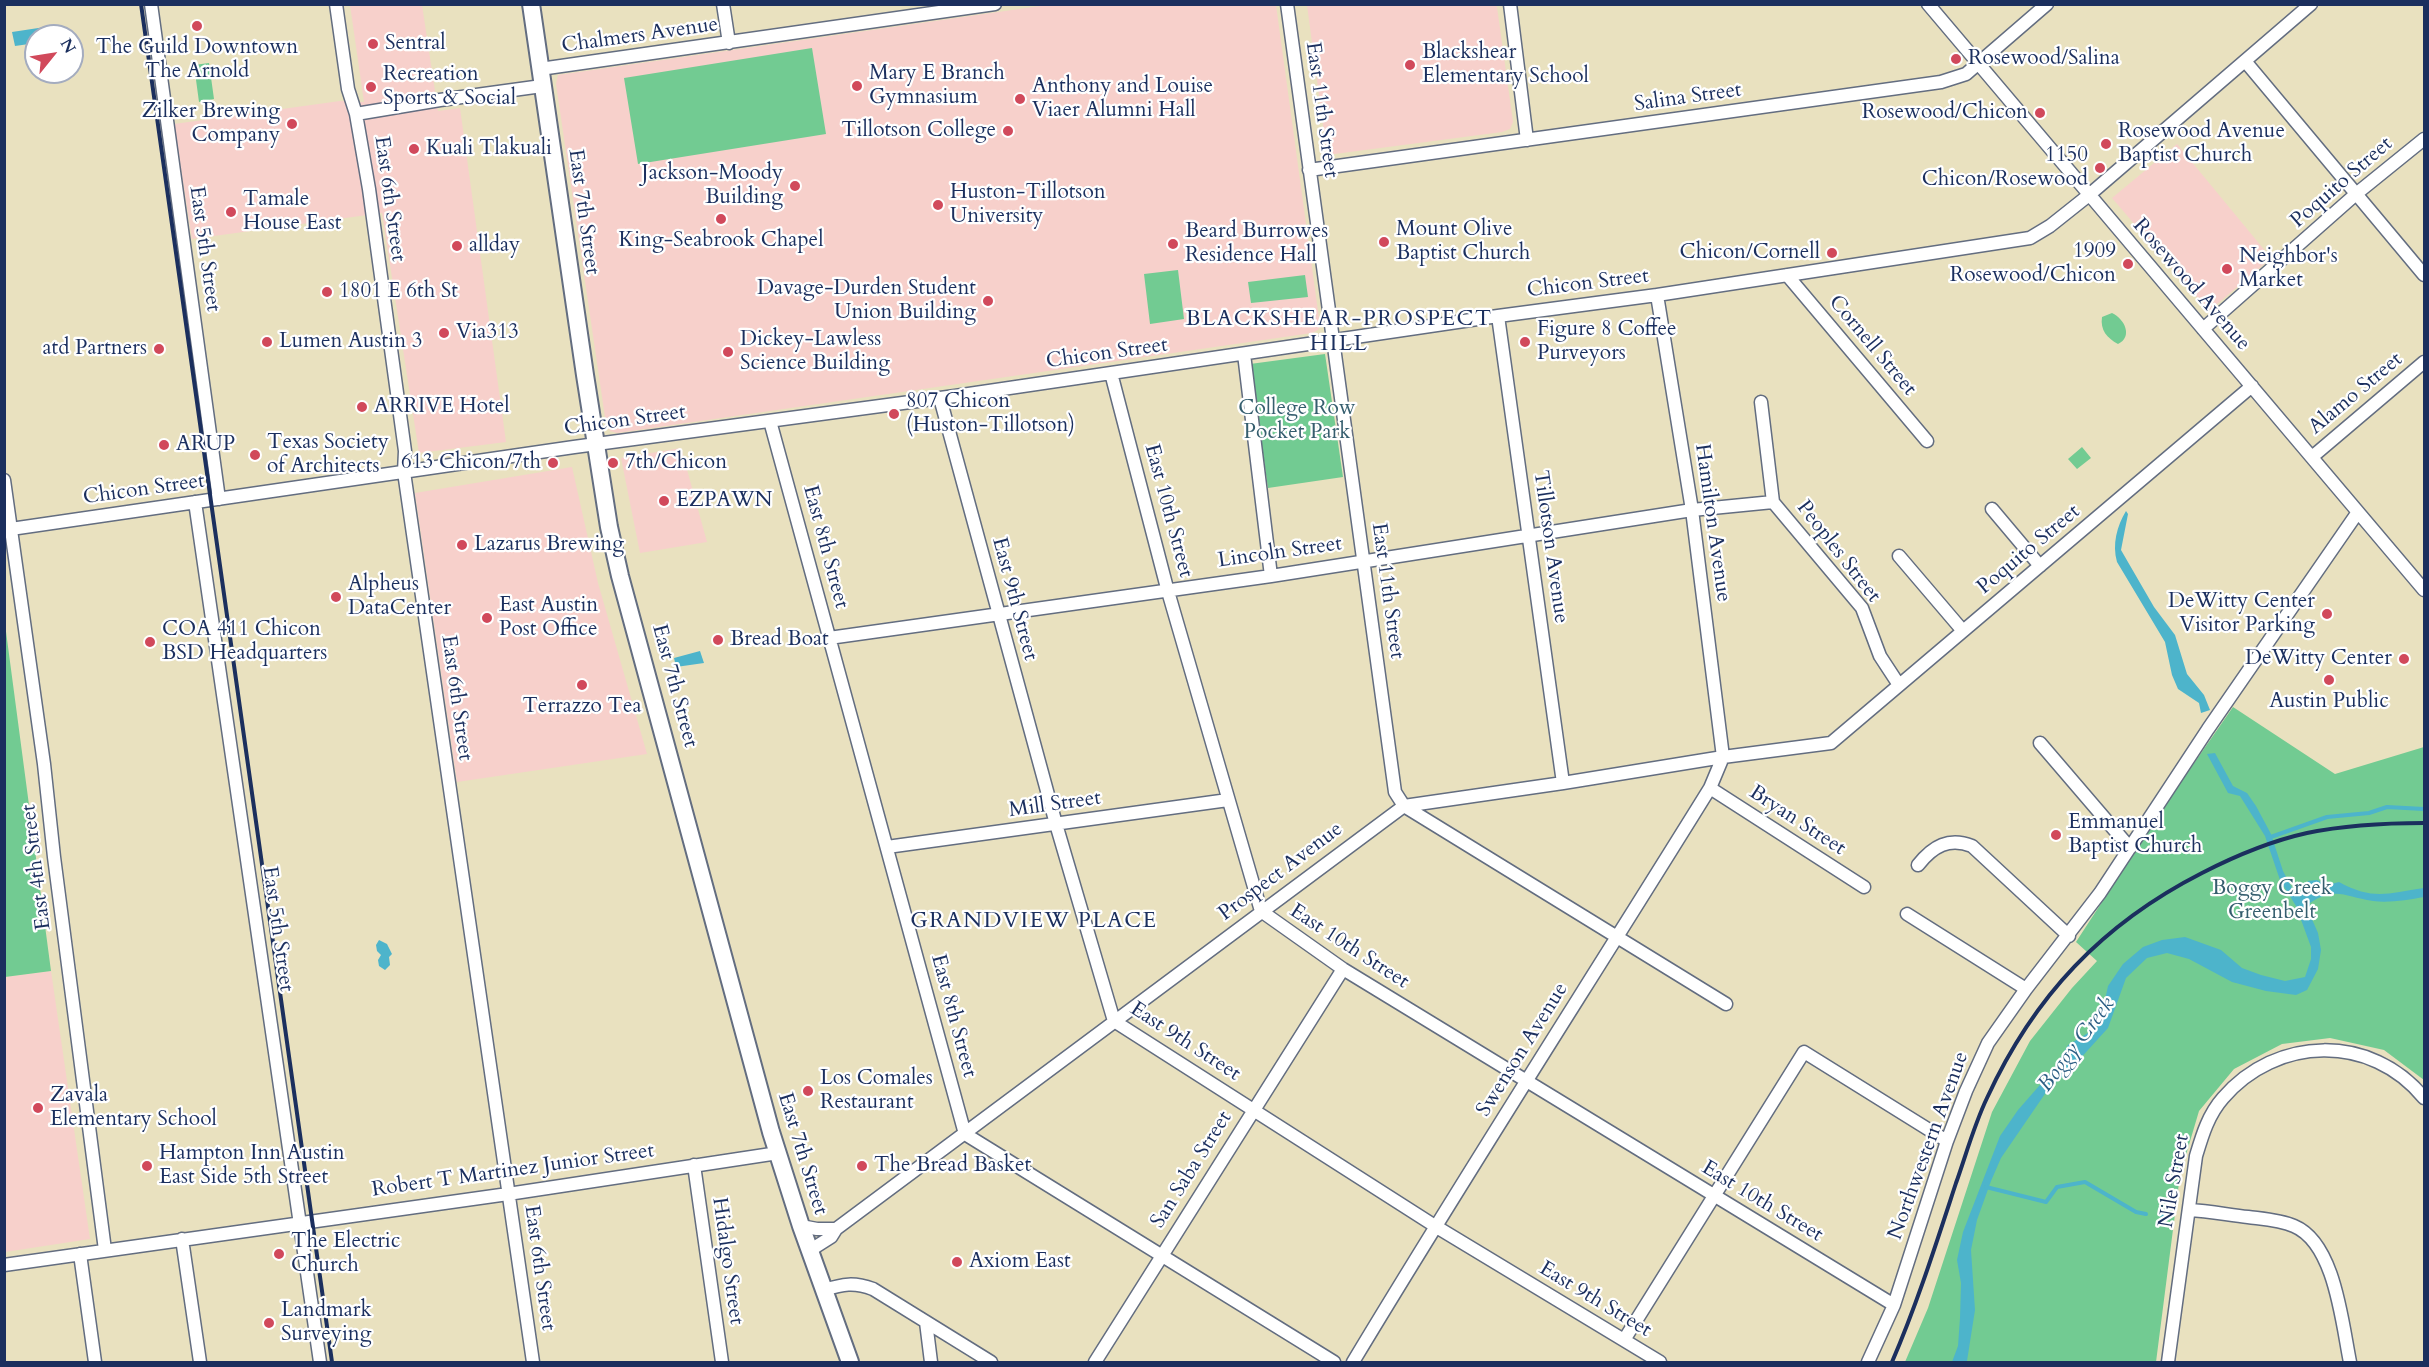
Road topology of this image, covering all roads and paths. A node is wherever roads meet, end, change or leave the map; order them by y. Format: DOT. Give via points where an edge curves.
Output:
graph roads {
  1 [pos="151,4"];
  2 [pos="336,4"];
  3 [pos="531,4"];
  4 [pos="723,4"];
  5 [pos="995,4"];
  6 [pos="1287,4"];
  7 [pos="1510,4"];
  8 [pos="1928,4"];
  9 [pos="2047,4"];
  10 [pos="2311,4"];
  11 [pos="729,43"];
  12 [pos="2245,61"];
  13 [pos="1978,63"];
  14 [pos="541,78"];
  15 [pos="356,114"];
  16 [pos="2424,139"];
  17 [pos="1527,140"];
  18 [pos="1309,170"];
  19 [pos="2356,194"];
  20 [pos="2089,195"];
  21 [pos="1786,275"];
  22 [pos="2424,275"];
  23 [pos="1657,295"];
  24 [pos="1498,316"];
  25 [pos="2204,328"];
  26 [pos="1333,340"];
  27 [pos="1244,354"];
  28 [pos="2424,362"];
  29 [pos="1111,373"];
  30 [pos="2252,386"];
  31 [pos="940,398"];
  32 [pos="1761,402"];
  33 [pos="770,421"];
  34 [pos="1927,441"];
  35 [pos="596,444"];
  36 [pos="2312,457"];
  37 [pos="404,472"];
  38 [pos="4,480"];
  39 [pos="219,499"];
  40 [pos="195,502"];
  41 [pos="1773,502"];
  42 [pos="1992,509"];
  43 [pos="1692,510"];
  44 [pos="2358,512"];
  45 [pos="8,529"];
  46 [pos="1529,537"];
  47 [pos="1899,556"];
  48 [pos="1363,561"];
  49 [pos="2040,566"];
  50 [pos="1271,576"];
  51 [pos="2424,587"];
  52 [pos="1167,588"];
  53 [pos="998,613"];
  54 [pos="1963,631"];
  55 [pos="829,638"];
  56 [pos="1899,685"];
  57 [pos="1831,743"];
  58 [pos="2040,743"];
  59 [pos="1723,757"];
  60 [pos="1563,783"];
  61 [pos="1710,788"];
  62 [pos="1228,800"];
  63 [pos="1404,806"];
  64 [pos="1056,824"];
  65 [pos="887,847"];
  66 [pos="2130,848"];
  67 [pos="1918,865"];
  68 [pos="1864,887"];
  69 [pos="1261,912"];
  70 [pos="1907,914"];
  71 [pos="1617,936"];
  72 [pos="2069,936"];
  73 [pos="1343,969"];
  74 [pos="2025,989"];
  75 [pos="1726,1004"];
  76 [pos="1114,1021"];
  77 [pos="1528,1082"];
  78 [pos="2424,1098"];
  79 [pos="1254,1110"];
  80 [pos="965,1134"];
  81 [pos="1947,1141"];
  82 [pos="778,1153"];
  83 [pos="694,1165"];
  84 [pos="508,1194"];
  85 [pos="1714,1195"];
  86 [pos="2188,1210"];
  87 [pos="301,1222"];
  88 [pos="1435,1226"];
  89 [pos="801,1227"];
  90 [pos="836,1229"];
  91 [pos="182,1239"];
  92 [pos="105,1250"];
  93 [pos="809,1251"];
  94 [pos="80,1254"];
  95 [pos="1162,1255"];
  96 [pos="4,1265"];
  97 [pos="824,1290"];
  98 [pos="1894,1305"];
  99 [pos="926,1322"];
  100 [pos="1624,1340"];
  101 [pos="95,1362"];
  102 [pos="200,1362"];
  103 [pos="320,1362"];
  104 [pos="532,1362"];
  105 [pos="722,1362"];
  106 [pos="850,1362"];
  107 [pos="931,1362"];
  108 [pos="991,1362"];
  109 [pos="1095,1362"];
  110 [pos="1334,1362"];
  111 [pos="1353,1362"];
  112 [pos="1660,1362"];
  113 [pos="1868,1362"];
  114 [pos="2168,1362"];
  115 [pos="2350,1362"];
  1 -- 39 [label="street, East 5th Street"];
  2 -- 15 [label="street, East 6th Street" via="348,89"];
  3 -- 14 [label="main road, East 7th Street"];
  4 -- 11 [label="street"];
  5 -- 11 [label="street, Chalmers Avenue"];
  6 -- 18 [label="street, East 11th Street"];
  7 -- 17 [label="street"];
  8 -- 13 [label="street, Rosewood Avenue"];
  9 -- 13 [label="street, Salina Street"];
  10 -- 12 [label="street, Chicon Street"];
  11 -- 14 [label="street, Chalmers Avenue"];
  12 -- 19 [label="street"];
  12 -- 20 [label="street, Chicon Street"];
  13 -- 17 [label="street, Salina Street" via="1961,76 1941,82"];
  13 -- 20 [label="street, Rosewood Avenue"];
  14 -- 15 [label="street, Chalmers Avenue"];
  14 -- 35 [label="main road, East 7th Street"];
  15 -- 37 [label="street, East 6th Street" via="405,451"];
  16 -- 19 [label="street, Poquito Street"];
  17 -- 18 [label="street, Salina Street"];
  18 -- 26 [label="street, East 11th Street"];
  19 -- 22 [label="street"];
  19 -- 25 [label="street, Poquito Street"];
  20 -- 21 [label="street, Chicon Street" via="2030,238"];
  20 -- 25 [label="street, Rosewood Avenue"];
  21 -- 23 [label="street, Chicon Street"];
  21 -- 34 [label="street, Cornell Street"];
  23 -- 24 [label="street, Chicon Street"];
  23 -- 43 [label="street, Hamilton Avenue"];
  24 -- 26 [label="street, Chicon Street"];
  24 -- 46 [label="street, Tillotson Avenue"];
  25 -- 30 [label="street, Rosewood Avenue"];
  26 -- 27 [label="street, Chicon Street"];
  26 -- 48 [label="street, East 11th Street"];
  27 -- 29 [label="street, Chicon Street"];
  27 -- 50 [label="street"];
  28 -- 36 [label="street, Alamo Street"];
  29 -- 31 [label="street, Chicon Street"];
  29 -- 52 [label="street, East 10th Street"];
  30 -- 36 [label="street, Rosewood Avenue"];
  30 -- 49 [label="street, Poquito Street"];
  31 -- 33 [label="street, Chicon Street"];
  31 -- 53 [label="street, East 9th Street"];
  32 -- 41 [label="street, Peoples Street"];
  33 -- 35 [label="street, Chicon Street"];
  33 -- 55 [label="street, East 8th Street"];
  35 -- 37 [label="street, Chicon Street"];
  35 -- 82 [label="main road, East 7th Street" via="620,576"];
  36 -- 44 [label="street, Rosewood Avenue"];
  37 -- 39 [label="street, Chicon Street"];
  37 -- 84 [label="street, East 6th Street"];
  38 -- 45 [label="street, East 4th Street"];
  39 -- 40 [label="street, Chicon Street"];
  40 -- 45 [label="street, Chicon Street"];
  40 -- 87 [label="street, East 5th Street"];
  41 -- 43 [label="street, Lincoln Street"];
  41 -- 56 [label="street, Peoples Street" via="1862,608 1880,656"];
  42 -- 49 [label="street"];
  43 -- 46 [label="street, Lincoln Street"];
  43 -- 59 [label="street, Hamilton Avenue"];
  44 -- 51 [label="street, Rosewood Avenue"];
  44 -- 66 [label="street, Northwestern Avenue"];
  45 -- 92 [label="street, East 4th Street" via="44,764"];
  46 -- 48 [label="street, Lincoln Street"];
  46 -- 60 [label="street, Tillotson Avenue"];
  47 -- 54 [label="street"];
  48 -- 50 [label="street, Lincoln Street"];
  48 -- 63 [label="street, East 11th Street" via="1395,792"];
  49 -- 54 [label="street, Poquito Street"];
  50 -- 52 [label="street, Lincoln Street"];
  52 -- 53 [label="street, Lincoln Street"];
  52 -- 62 [label="street, East 10th Street"];
  53 -- 55 [label="street, Lincoln Street"];
  53 -- 64 [label="street, East 9th Street"];
  54 -- 56 [label="street, Poquito Street"];
  55 -- 65 [label="street, East 8th Street"];
  56 -- 57 [label="street, Poquito Street"];
  57 -- 59 [label="street, Prospect Avenue"];
  58 -- 66 [label="street"];
  59 -- 60 [label="street, Prospect Avenue"];
  59 -- 61 [label="street, Swenson Avenue"];
  60 -- 63 [label="street, Prospect Avenue"];
  61 -- 68 [label="street, Bryan Street"];
  61 -- 71 [label="street, Swenson Avenue"];
  62 -- 64 [label="street, Mill Street"];
  62 -- 69 [label="street, East 10th Street"];
  63 -- 69 [label="street, Prospect Avenue"];
  63 -- 71 [label="street"];
  64 -- 65 [label="street, Mill Street"];
  64 -- 76 [label="street, East 9th Street"];
  65 -- 80 [label="street, East 8th Street"];
  66 -- 72 [label="street, Northwestern Avenue"];
  67 -- 72 [label="street" via="1936,846 1949,841 1972,846"];
  69 -- 73 [label="street, East 10th Street"];
  69 -- 76 [label="street, Prospect Avenue"];
  70 -- 74 [label="street"];
  71 -- 75 [label="street"];
  71 -- 77 [label="street, Swenson Avenue"];
  72 -- 74 [label="street, Northwestern Avenue"];
  73 -- 77 [label="street, East 10th Street"];
  73 -- 79 [label="street, San Saba Street"];
  74 -- 81 [label="street, Northwestern Avenue" via="1988,1043"];
  76 -- 79 [label="street, East 9th Street"];
  76 -- 80 [label="street, Prospect Avenue"];
  77 -- 85 [label="street, East 10th Street"];
  77 -- 88 [label="street, Swenson Avenue"];
  78 -- 86 [label="street, Nile Street" via="2385,1064 2355,1053 2327,1049 2269,1062 2229,1091 2205,1126"];
  79 -- 88 [label="street, East 9th Street"];
  79 -- 95 [label="street, San Saba Street"];
  80 -- 90 [label="street, Prospect Avenue"];
  80 -- 95 [label="street"];
  81 -- 85 [label="street" via="1804,1052"];
  81 -- 98 [label="street, Northwestern Avenue"];
  82 -- 83 [label="street, Robert T Martinez Junior Street"];
  82 -- 89 [label="main road, East 7th Street"];
  83 -- 84 [label="street, Robert T Martinez Junior Street"];
  83 -- 105 [label="street, Hidalgo Street"];
  84 -- 87 [label="street, Robert T Martinez Junior Street"];
  84 -- 104 [label="street, East 6th Street"];
  85 -- 98 [label="street, East 10th Street"];
  85 -- 100 [label="street"];
  86 -- 114 [label="street, Nile Street"];
  86 -- 115 [label="street" via="2277,1221 2295,1226 2310,1237 2330,1269"];
  87 -- 91 [label="street, Robert T Martinez Junior Street"];
  87 -- 103 [label="street, East 5th Street"];
  88 -- 100 [label="street, East 9th Street"];
  88 -- 111 [label="street, Swenson Avenue"];
  89 -- 90 [label="street"];
  89 -- 93 [label="main road, East 7th Street"];
  90 -- 93 [label="street, Prospect Avenue" via="831,1237"];
  91 -- 92 [label="street, Robert T Martinez Junior Street"];
  91 -- 102 [label="street"];
  92 -- 94 [label="street, Robert T Martinez Junior Street"];
  93 -- 97 [label="main road, East 7th Street"];
  94 -- 96 [label="street, Robert T Martinez Junior Street"];
  94 -- 101 [label="street"];
  95 -- 109 [label="street, San Saba Street"];
  95 -- 110 [label="street"];
  97 -- 99 [label="street" via="846,1283 860,1284"];
  97 -- 106 [label="main road, East 7th Street"];
  98 -- 113 [label="street, Northwestern Avenue"];
  99 -- 107 [label="street"];
  99 -- 108 [label="street"];
  100 -- 112 [label="street, East 9th Street"];
}
